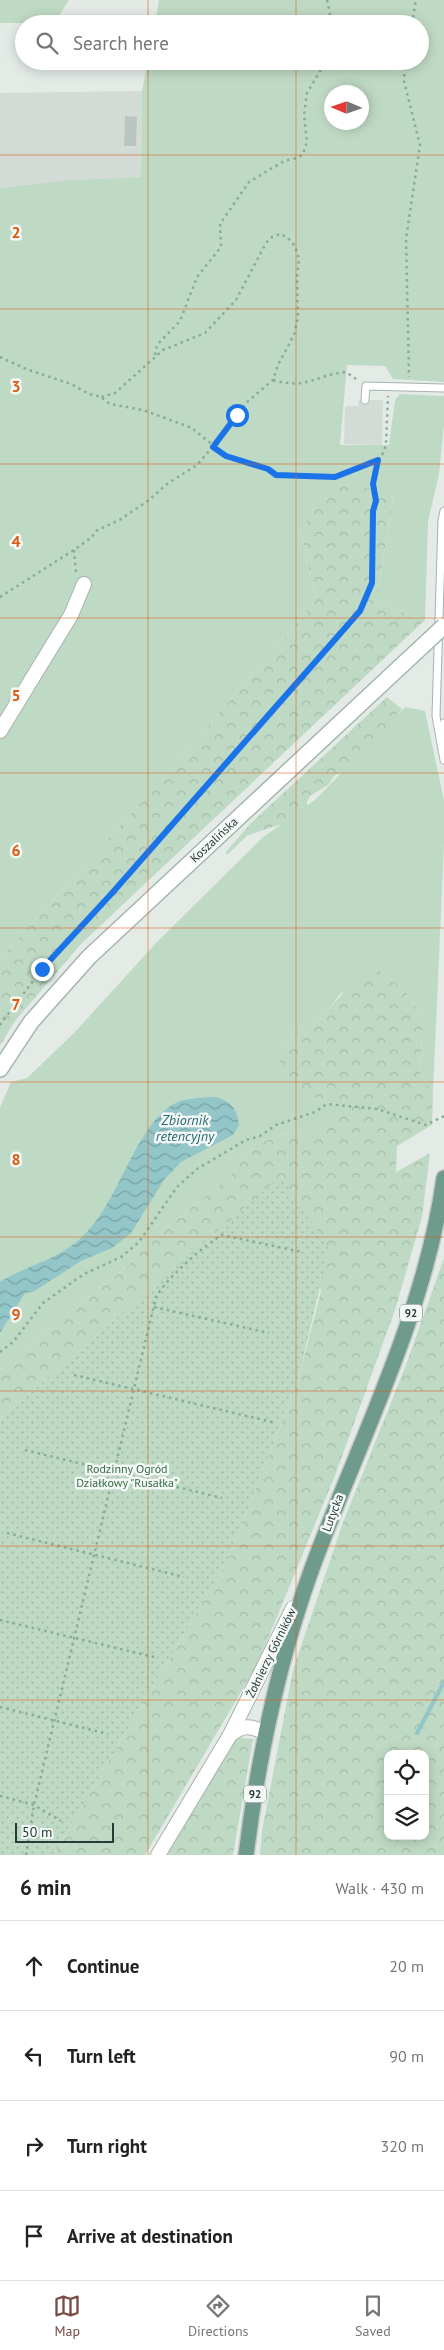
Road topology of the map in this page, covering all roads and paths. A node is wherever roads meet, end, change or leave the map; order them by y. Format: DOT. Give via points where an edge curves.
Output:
graph roads {
  1 [pos="327,0"];
  2 [pos="416,0"];
  3 [pos="330,15"];
  4 [pos="414,15"];
  5 [pos="321,70"];
  6 [pos="405,70"];
  7 [pos="155,356"];
  8 [pos="0,357"];
  9 [pos="273,380"];
  10 [pos="366,386"];
  11 [pos="388,387"];
  12 [pos="409,387"];
  13 [pos="444,388"];
  14 [pos="101,397"];
  15 [pos="365,400"];
  16 [pos="213,447"];
  17 [pos="378,460"];
  18 [pos="444,511"];
  19 [pos="84,584"];
  20 [pos="0,598"];
  21 [pos="444,626"];
  22 [pos="444,723"];
  23 [pos="0,731"];
  24 [pos="444,760"];
  25 [pos="0,1025"];
  26 [pos="0,1069"];
  27 [pos="444,1116"];
  28 [pos="444,1178"];
  29 [pos="302,1252"];
  30 [pos="154,1307"];
  31 [pos="269,1333"];
  32 [pos="0,1352"];
  33 [pos="74,1375"];
  34 [pos="134,1389"];
  35 [pos="276,1423"];
  36 [pos="25,1450"];
  37 [pos="114,1472"];
  38 [pos="222,1498"];
  39 [pos="7,1534"];
  40 [pos="94,1555"];
  41 [pos="311,1570"];
  42 [pos="184,1577"];
  43 [pos="0,1620"];
  44 [pos="74,1638"];
  45 [pos="154,1657"];
  46 [pos="0,1707"];
  47 [pos="55,1720"];
  48 [pos="266,1733"];
  49 [pos="108,1734"];
  50 [pos="230,1736"];
  51 [pos="0,1796"];
  52 [pos="34,1805"];
  53 [pos="61,1822"];
  54 [pos="26,1855"];
  55 [pos="158,1855"];
  56 [pos="246,1855"];
  1 -- 3 [label="path"];
  2 -- 4 [label="path"];
  5 -- 7 [label="path" via="307,93 304,115 307,142 303,154 284,161 249,182 220,224 221,246 196,277 180,321 157,345"];
  6 -- 12 [label="path" via="404,81 420,145 406,239"];
  7 -- 9 [label="path" via="205,333 236,300 266,243 280,234 295,246 299,259 298,317 294,335"];
  7 -- 14 [label="path" via="115,393"];
  8 -- 14 [label="path"];
  9 -- 10 [label="path" via="304,384 346,372"];
  9 -- 16 [label="path" via="246,403"];
  10 -- 11 [label="lane"];
  10 -- 15 [label="lane"];
  11 -- 12 [label="lane"];
  11 -- 17 [label="path" via="386,444"];
  12 -- 13 [label="lane"];
  14 -- 16 [label="path" via="110,404 143,410 192,428"];
  16 -- 17 [label="path" via="226,456 268,469 276,475 324,478 348,474"];
  16 -- 20 [label="path" via="197,465 166,484 148,500 96,531 74,550"];
  17 -- 25 [label="path" via="373,484 376,501 373,511 372,583 360,611 42,969"];
  18 -- 24 [label="lane" via="436,716"];
  19 -- 23 [label="street" via="71,615"];
  21 -- 26 [label="street, Koszalińska, bridge" via="89,957 31,1022"];
  22 -- 24 [label="lane"];
  27 -- 32 [label="path" via="426,1125 377,1109 327,1104 246,1140 197,1169 177,1187 139,1242 122,1257 84,1274 42,1303 13,1342"];
  28 -- 41 [label="main road, Lutycka / 92" via="436,1230 423,1279"];
  29 -- 30 [label="path" via="222,1235 161,1288"];
  30 -- 31 [label="path"];
  30 -- 34 [label="path"];
  33 -- 34 [label="path"];
  34 -- 35 [label="path"];
  34 -- 37 [label="path"];
  36 -- 37 [label="path"];
  37 -- 38 [label="path"];
  37 -- 40 [label="path"];
  39 -- 40 [label="path"];
  40 -- 42 [label="path"];
  40 -- 44 [label="path"];
  41 -- 48 [label="main road, Lutycka / 92" via="286,1648"];
  41 -- 50 [label="street, Żołnierzy Górników"];
  43 -- 44 [label="path"];
  44 -- 45 [label="path"];
  44 -- 47 [label="path"];
  46 -- 47 [label="path"];
  47 -- 49 [label="path"];
  47 -- 52 [label="path"];
  48 -- 50 [label="street" via="246,1727"];
  48 -- 56 [label="main road, Lutycka / 92"];
  50 -- 55 [label="street, Żołnierzy Górników"];
  51 -- 52 [label="path"];
  52 -- 53 [label="path"];
  52 -- 54 [label="path"];
}
